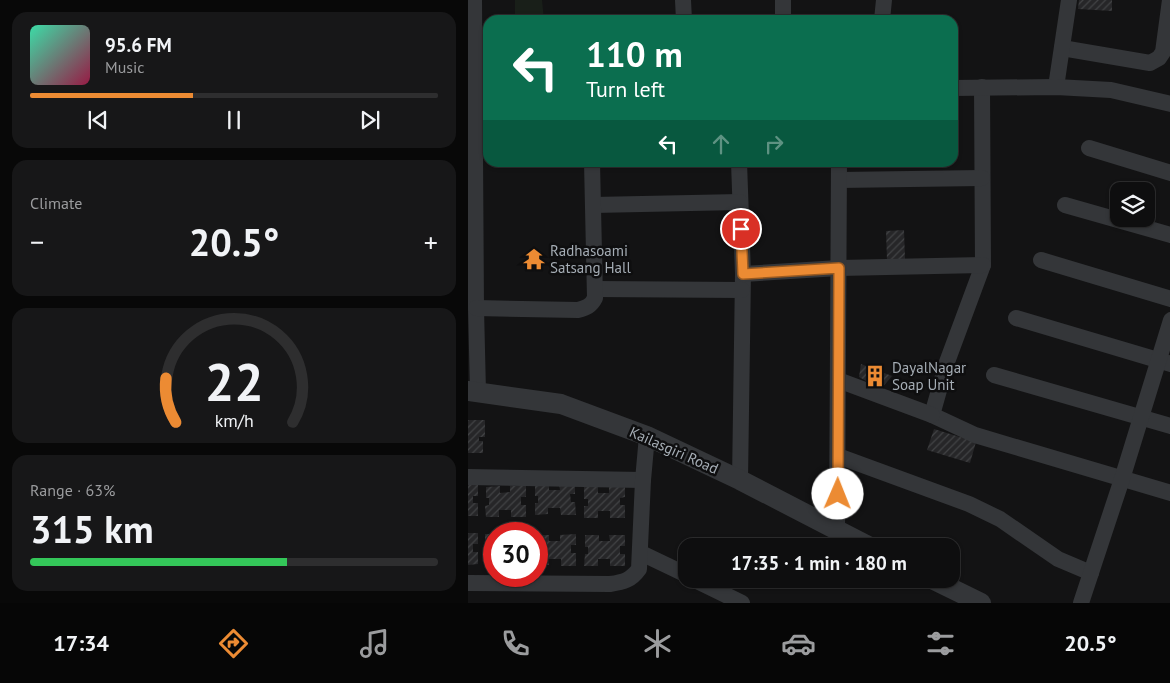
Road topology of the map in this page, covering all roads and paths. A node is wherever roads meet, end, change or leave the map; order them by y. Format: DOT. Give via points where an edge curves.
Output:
graph roads {
  1 [pos="474,0"];
  2 [pos="684,0"];
  3 [pos="783,0"];
  4 [pos="1069,0"];
  5 [pos="1170,0"];
  6 [pos="885,1"];
  7 [pos="684,15"];
  8 [pos="783,15"];
  9 [pos="883,15"];
  10 [pos="1168,40"];
  11 [pos="1062,48"];
  12 [pos="982,87"];
  13 [pos="958,88"];
  14 [pos="1056,88"];
  15 [pos="477,104"];
  16 [pos="1170,104"];
  17 [pos="1089,148"];
  18 [pos="592,167"];
  19 [pos="738,167"];
  20 [pos="839,167"];
  21 [pos="1170,173"];
  22 [pos="982,178"];
  23 [pos="839,180"];
  24 [pos="740,202"];
  25 [pos="593,205"];
  26 [pos="1065,205"];
  27 [pos="1170,236"];
  28 [pos="1041,260"];
  29 [pos="983,265"];
  30 [pos="839,268"];
  31 [pos="742,282"];
  32 [pos="595,289"];
  33 [pos="1170,299"];
  34 [pos="476,308"];
  35 [pos="1016,318"];
  36 [pos="1170,320"];
  37 [pos="1164,362"];
  38 [pos="994,375"];
  39 [pos="838,380"];
  40 [pos="473,392"];
  41 [pos="932,415"];
  42 [pos="1140,417"];
  43 [pos="1170,426"];
  44 [pos="646,436"];
  45 [pos="838,456"];
  46 [pos="468,477"];
  47 [pos="1122,479"];
  48 [pos="643,480"];
  49 [pos="740,480"];
  50 [pos="1170,493"];
  51 [pos="837,531"];
  52 [pos="851,538"];
  53 [pos="641,553"];
  54 [pos="678,571"];
  55 [pos="1091,573"];
  56 [pos="468,583"];
  57 [pos="712,588"];
  58 [pos="950,588"];
  59 [pos="742,603"];
  60 [pos="981,603"];
  61 [pos="1081,603"];
  1 -- 15 [label="street"];
  2 -- 7 [label="street"];
  3 -- 8 [label="street"];
  4 -- 11 [label="street"];
  5 -- 10 [label="street"];
  6 -- 9 [label="street"];
  10 -- 11 [label="street" via="1159,58 1150,62"];
  11 -- 14 [label="street"];
  12 -- 13 [label="street"];
  12 -- 14 [label="street"];
  12 -- 22 [label="street"];
  14 -- 16 [label="street" via="1111,90"];
  15 -- 34 [label="street"];
  17 -- 21 [label="street"];
  18 -- 25 [label="street"];
  19 -- 24 [label="street"];
  20 -- 23 [label="street"];
  22 -- 23 [label="street"];
  22 -- 29 [label="street"];
  23 -- 30 [label="street"];
  24 -- 25 [label="street"];
  24 -- 31 [label="street"];
  25 -- 32 [label="street"];
  26 -- 27 [label="street"];
  28 -- 33 [label="street"];
  29 -- 30 [label="street"];
  29 -- 41 [label="street" via="947,362"];
  30 -- 31 [label="street"];
  30 -- 39 [label="street"];
  31 -- 32 [label="street"];
  31 -- 49 [label="street"];
  32 -- 34 [label="street" via="592,304 578,310"];
  34 -- 40 [label="street"];
  35 -- 37 [label="street"];
  36 -- 37 [label="street"];
  37 -- 42 [label="street"];
  38 -- 42 [label="street"];
  39 -- 41 [label="street"];
  39 -- 45 [label="street"];
  40 -- 44 [label="street, Kailasgiri Road" via="561,404"];
  41 -- 47 [label="street" via="975,434"];
  42 -- 43 [label="street"];
  42 -- 47 [label="street"];
  44 -- 48 [label="street"];
  44 -- 49 [label="street, Kailasgiri Road"];
  45 -- 51 [label="street"];
  45 -- 55 [label="street" via="969,504 1000,519 1058,559"];
  46 -- 48 [label="street"];
  47 -- 50 [label="street"];
  47 -- 55 [label="street"];
  48 -- 53 [label="street"];
  49 -- 51 [label="street, Kailasgiri Road"];
  51 -- 52 [label="street, Kailasgiri Road"];
  53 -- 54 [label="street"];
  53 -- 56 [label="street" via="639,568 634,577 625,582"];
  55 -- 61 [label="street"];
  57 -- 59 [label="street"];
  58 -- 60 [label="street"];
}
